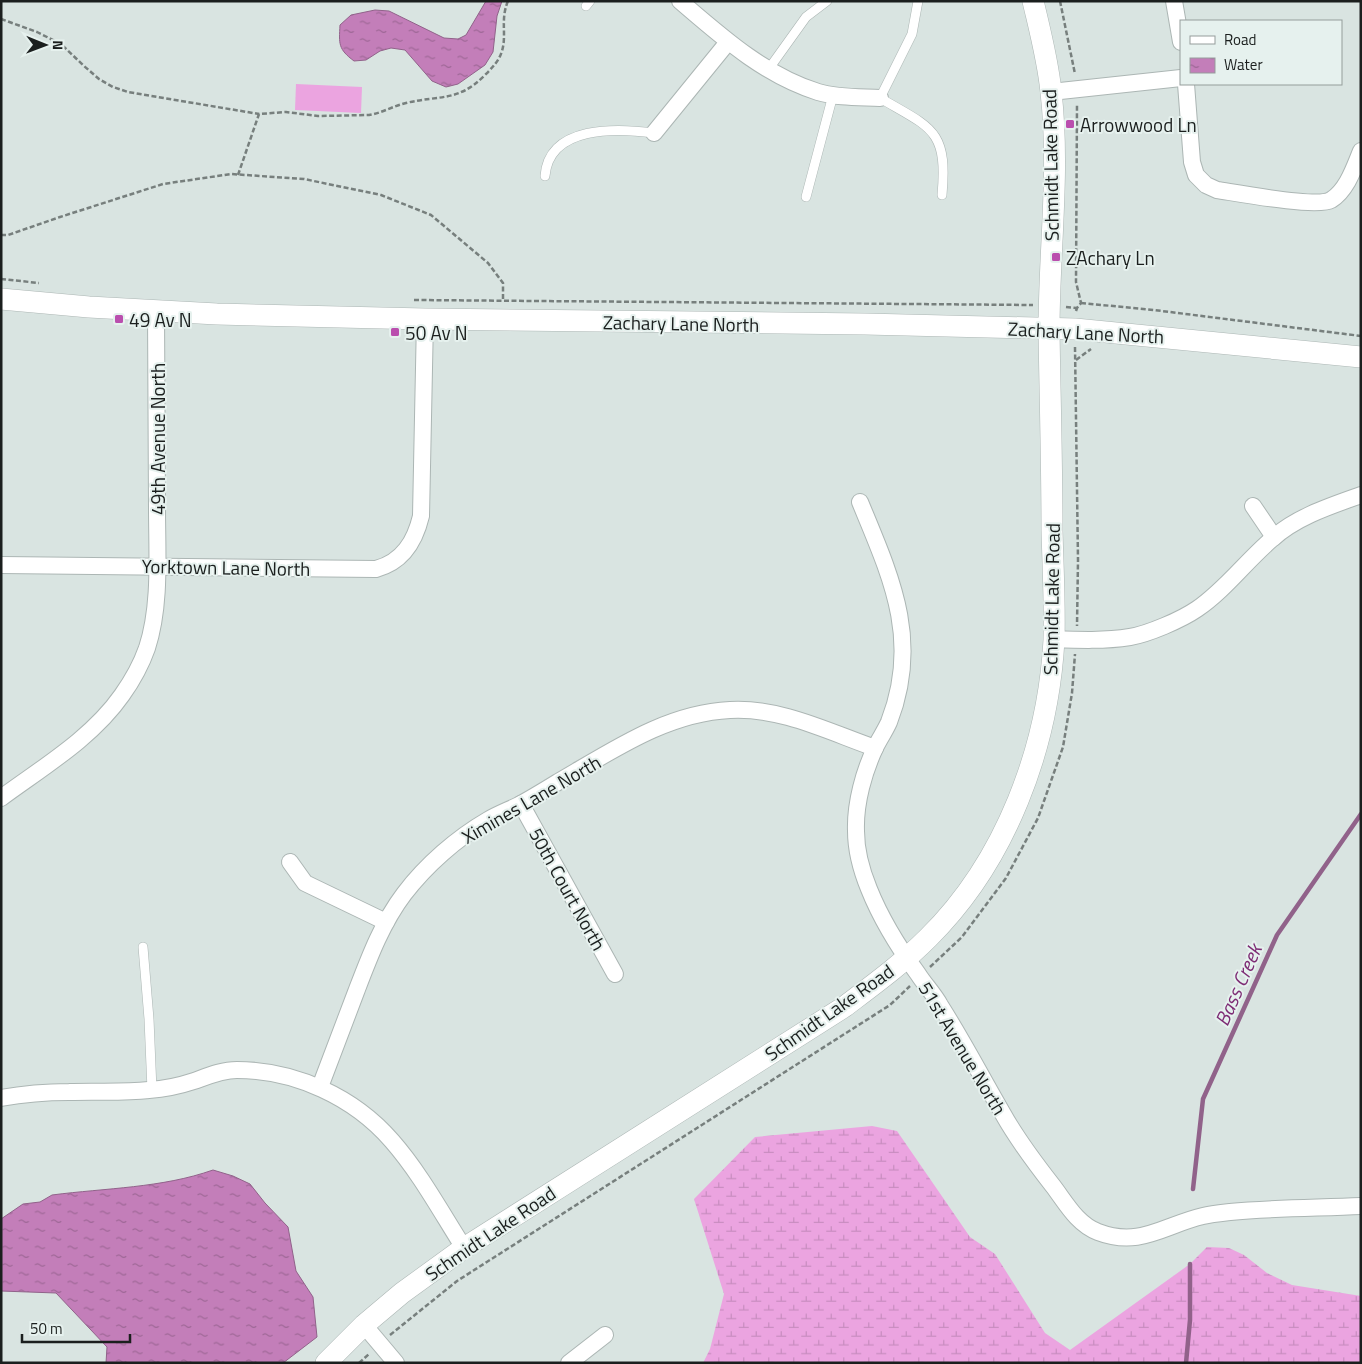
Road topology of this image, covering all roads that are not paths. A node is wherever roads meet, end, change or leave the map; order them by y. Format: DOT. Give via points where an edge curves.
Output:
graph roads {
  1 [pos="680,1"];
  2 [pos="827,1"];
  3 [pos="918,1"];
  4 [pos="1033,1"];
  5 [pos="1174,1"];
  6 [pos="1180,36"];
  7 [pos="728,42"];
  8 [pos="768,70"];
  9 [pos="1180,78"];
  10 [pos="1186,85"];
  11 [pos="1051,92"];
  12 [pos="833,94"];
  13 [pos="880,98"];
  14 [pos="654,133"];
  15 [pos="1361,151"];
  16 [pos="545,176"];
  17 [pos="942,195"];
  18 [pos="806,197"];
  19 [pos="1,299"];
  20 [pos="156,311"];
  21 [pos="425,319"];
  22 [pos="1049,328"];
  23 [pos="1361,357"];
  24 [pos="1361,496"];
  25 [pos="860,502"];
  26 [pos="1252,506"];
  27 [pos="1274,537"];
  28 [pos="1,566"];
  29 [pos="157,566"];
  30 [pos="1054,639"];
  31 [pos="875,748"];
  32 [pos="1,798"];
  33 [pos="521,804"];
  34 [pos="290,862"];
  35 [pos="386,922"];
  36 [pos="143,947"];
  37 [pos="906,957"];
  38 [pos="615,974"];
  39 [pos="320,1087"];
  40 [pos="152,1090"];
  41 [pos="1,1098"];
  42 [pos="1361,1206"];
  43 [pos="464,1248"];
  44 [pos="364,1326"];
  45 [pos="605,1335"];
  46 [pos="326,1363"];
  47 [pos="396,1363"];
  48 [pos="569,1363"];
  1 -- 7 [label="street"];
  2 -- 8 [label="lane" via="806,16"];
  3 -- 13 [label="lane" via="912,34"];
  4 -- 11 [label="street, Schmidt Lake Road"];
  5 -- 6 [label="street"];
  7 -- 8 [label="street"];
  7 -- 14 [label="street"];
  8 -- 12 [label="street" via="819,92"];
  9 -- 11 [label="street"];
  10 -- 15 [label="street" via="1192,162 1196,175 1217,190 1308,202 1330,200 1348,181"];
  11 -- 22 [label="street, Schmidt Lake Road" via="1054,183"];
  12 -- 13 [label="street"];
  12 -- 18 [label="lane"];
  13 -- 17 [label="lane" via="928,126 938,139 943,167"];
  14 -- 16 [label="lane" via="612,130 573,138 551,157"];
  19 -- 20 [label="street, Zachary Lane North"];
  20 -- 21 [label="street, Zachary Lane North"];
  20 -- 29 [label="street, 49th Avenue North"];
  21 -- 22 [label="street, Zachary Lane North"];
  21 -- 29 [label="street, Yorktown Lane North" via="421,516 417,533 408,548 385,567 376,569"];
  22 -- 23 [label="street, Zachary Lane North"];
  22 -- 30 [label="street, Schmidt Lake Road"];
  24 -- 27 [label="street" via="1306,517"];
  25 -- 31 [label="street, 51st Avenue North" via="887,569 903,631 903,660 897,695 888,724"];
  26 -- 27 [label="street"];
  27 -- 30 [label="street" via="1222,588 1196,609 1165,626 1131,637"];
  28 -- 29 [label="street, Yorktown Lane North"];
  29 -- 32 [label="street, 49th Avenue North" via="153,621 147,648 121,696 83,737"];
  30 -- 37 [label="street, Schmidt Lake Road" via="1048,697 1018,803 993,852 963,897 929,937"];
  31 -- 33 [label="street, Ximines Lane North" via="791,718 761,711 700,713 643,734"];
  31 -- 37 [label="street, 51st Avenue North" via="858,802 857,841 868,888"];
  33 -- 35 [label="street, Ximines Lane North" via="488,820 457,841 404,894"];
  33 -- 38 [label="street, 50th Court North"];
  34 -- 35 [label="street" via="305,883"];
  35 -- 39 [label="street, Ximines Lane North"];
  36 -- 40 [label="lane"];
  37 -- 42 [label="street, 51st Avenue North" via="938,1002 1026,1150 1080,1223 1097,1232 1118,1237 1139,1237 1202,1216 1229,1212"];
  37 -- 43 [label="street, Schmidt Lake Road" via="888,975 844,1007"];
  39 -- 40 [label="street" via="265,1072 236,1070"];
  39 -- 43 [label="street" via="370,1118 392,1141"];
  40 -- 41 [label="street"];
  43 -- 44 [label="street, Schmidt Lake Road" via="402,1293"];
  44 -- 46 [label="street, Schmidt Lake Road"];
  44 -- 47 [label="street"];
  45 -- 48 [label="street"];
}
